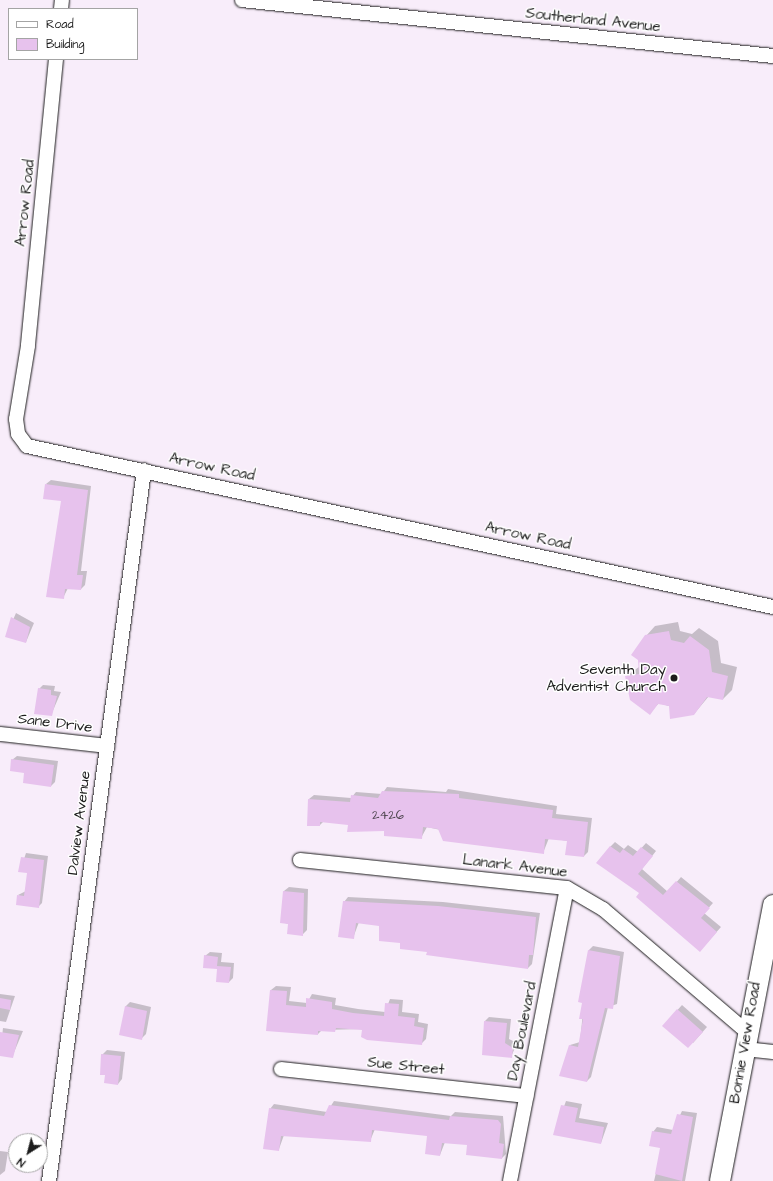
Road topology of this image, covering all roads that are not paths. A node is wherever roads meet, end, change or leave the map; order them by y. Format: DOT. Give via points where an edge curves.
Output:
graph roads {
  1 [pos="242,0"];
  2 [pos="773,56"];
  3 [pos="56,60"];
  4 [pos="144,470"];
  5 [pos="773,607"];
  6 [pos="0,734"];
  7 [pos="106,746"];
  8 [pos="300,860"];
  9 [pos="567,888"];
  10 [pos="773,905"];
  11 [pos="746,1041"];
  12 [pos="773,1052"];
  13 [pos="281,1069"];
  14 [pos="527,1096"];
  15 [pos="50,1181"];
  16 [pos="510,1181"];
  17 [pos="720,1181"];
  1 -- 2 [label="street, Southerland Avenue"];
  3 -- 4 [label="street, Arrow Road" via="28,346 16,419 18,434 27,446 38,450"];
  4 -- 5 [label="street, Arrow Road"];
  4 -- 7 [label="street, Dalview Avenue"];
  6 -- 7 [label="street, Sane Drive"];
  7 -- 15 [label="street, Dalview Avenue"];
  8 -- 9 [label="street, Lanark Avenue"];
  9 -- 11 [label="street, Lanark Avenue" via="603,909"];
  9 -- 14 [label="street, Day Boulevard"];
  10 -- 11 [label="street, Bonnie View Road"];
  11 -- 12 [label="street"];
  11 -- 17 [label="street, Bonnie View Road"];
  13 -- 14 [label="street, Sue Street"];
  14 -- 16 [label="street, Day Boulevard"];
}
